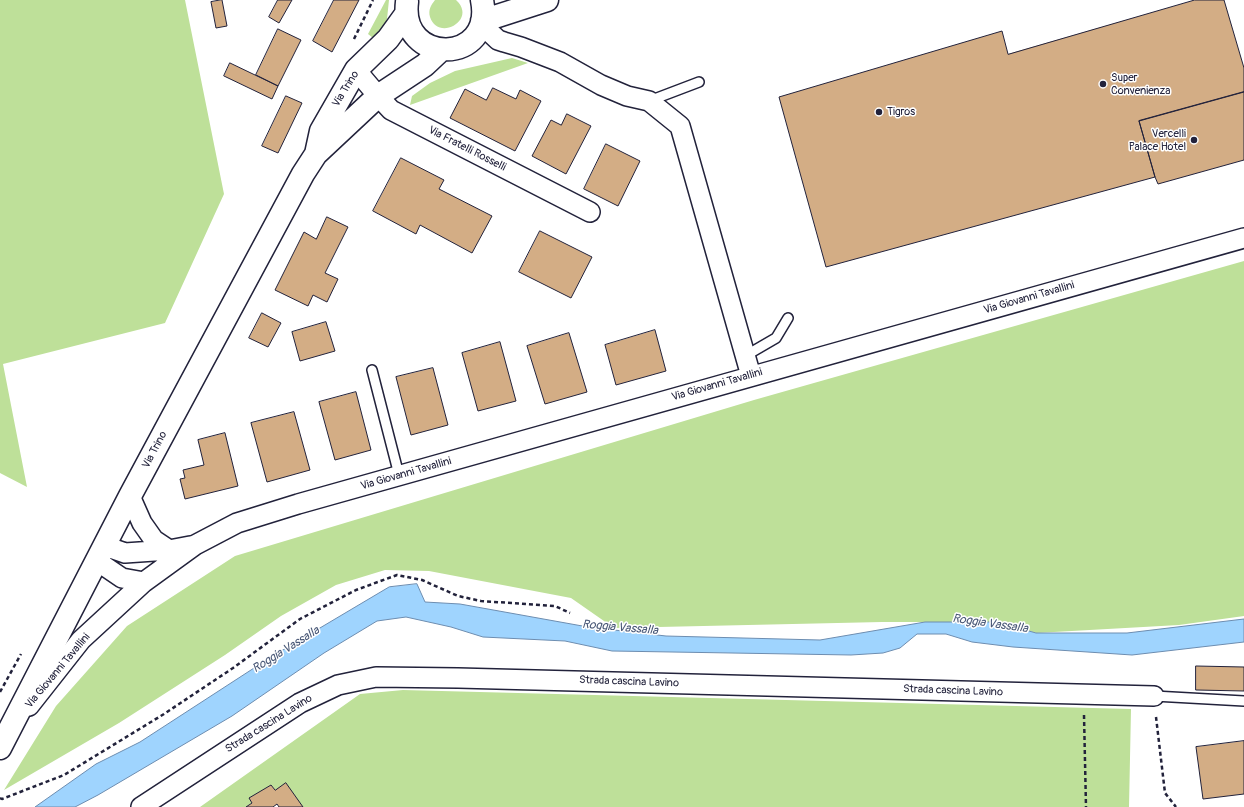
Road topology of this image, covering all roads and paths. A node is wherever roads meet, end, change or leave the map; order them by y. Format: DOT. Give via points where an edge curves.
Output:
graph roads {
  1 [pos="373,0"];
  2 [pos="482,0"];
  3 [pos="548,0"];
  4 [pos="407,7"];
  5 [pos="482,23"];
  6 [pos="357,33"];
  7 [pos="442,50"];
  8 [pos="356,70"];
  9 [pos="698,82"];
  10 [pos="378,96"];
  11 [pos="649,101"];
  12 [pos="316,154"];
  13 [pos="590,212"];
  14 [pos="1244,238"];
  15 [pos="788,318"];
  16 [pos="745,356"];
  17 [pos="372,370"];
  18 [pos="751,376"];
  19 [pos="399,475"];
  20 [pos="130,496"];
  21 [pos="195,545"];
  22 [pos="169,550"];
  23 [pos="101,553"];
  24 [pos="144,582"];
  25 [pos="570,613"];
  26 [pos="1083,695"];
  27 [pos="1154,696"];
  28 [pos="1244,701"];
  29 [pos="5,739"];
  30 [pos="0,798"];
  31 [pos="141,807"];
  32 [pos="1086,807"];
  33 [pos="1176,807"];
  1 -- 6 [label="path"];
  2 -- 5 [label="main road"];
  3 -- 5 [label="main road"];
  4 -- 7 [label="main road" via="411,31 424,44"];
  4 -- 8 [label="main road, Via Trino" via="388,39"];
  5 -- 7 [label="main road" via="474,37 465,45"];
  5 -- 11 [label="street" via="498,40 560,62 627,96"];
  7 -- 10 [label="main road, Via Trino" via="425,65"];
  8 -- 10 [label="street, Via Fratelli Rosselli"];
  8 -- 12 [label="main road, Via Trino" via="321,131"];
  9 -- 11 [label="lane"];
  10 -- 12 [label="main road, Via Trino"];
  10 -- 13 [label="street, Via Fratelli Rosselli" via="398,114"];
  11 -- 16 [label="street" via="680,126"];
  12 -- 20 [label="main road, Via Trino"];
  14 -- 18 [label="street, Via Giovanni Tavallini"];
  15 -- 16 [label="lane" via="776,338"];
  16 -- 18 [label="street"];
  17 -- 19 [label="lane"];
  18 -- 19 [label="street, Via Giovanni Tavallini"];
  19 -- 21 [label="street, Via Giovanni Tavallini" via="237,523"];
  20 -- 22 [label="street" via="142,523 154,540"];
  20 -- 23 [label="main road, Via Trino"];
  21 -- 22 [label="street, Via Giovanni Tavallini"];
  21 -- 24 [label="street, Via Giovanni Tavallini"];
  22 -- 23 [label="street, Via Giovanni Tavallini"];
  23 -- 24 [label="street" via="122,578"];
  23 -- 29 [label="main road, Via Trino"];
  24 -- 29 [label="street, Via Giovanni Tavallini" via="81,640"];
  25 -- 30 [label="path" via="555,606 481,601 458,596 422,580 397,575 356,590 300,619 214,681 64,775"];
  26 -- 27 [label="street, Strada cascina Lavino"];
  26 -- 31 [label="street, Strada cascina Lavino" via="376,677 338,685 300,702"];
  26 -- 32 [label="path"];
  27 -- 28 [label="lane"];
  27 -- 33 [label="path" via="1165,793"];
}
